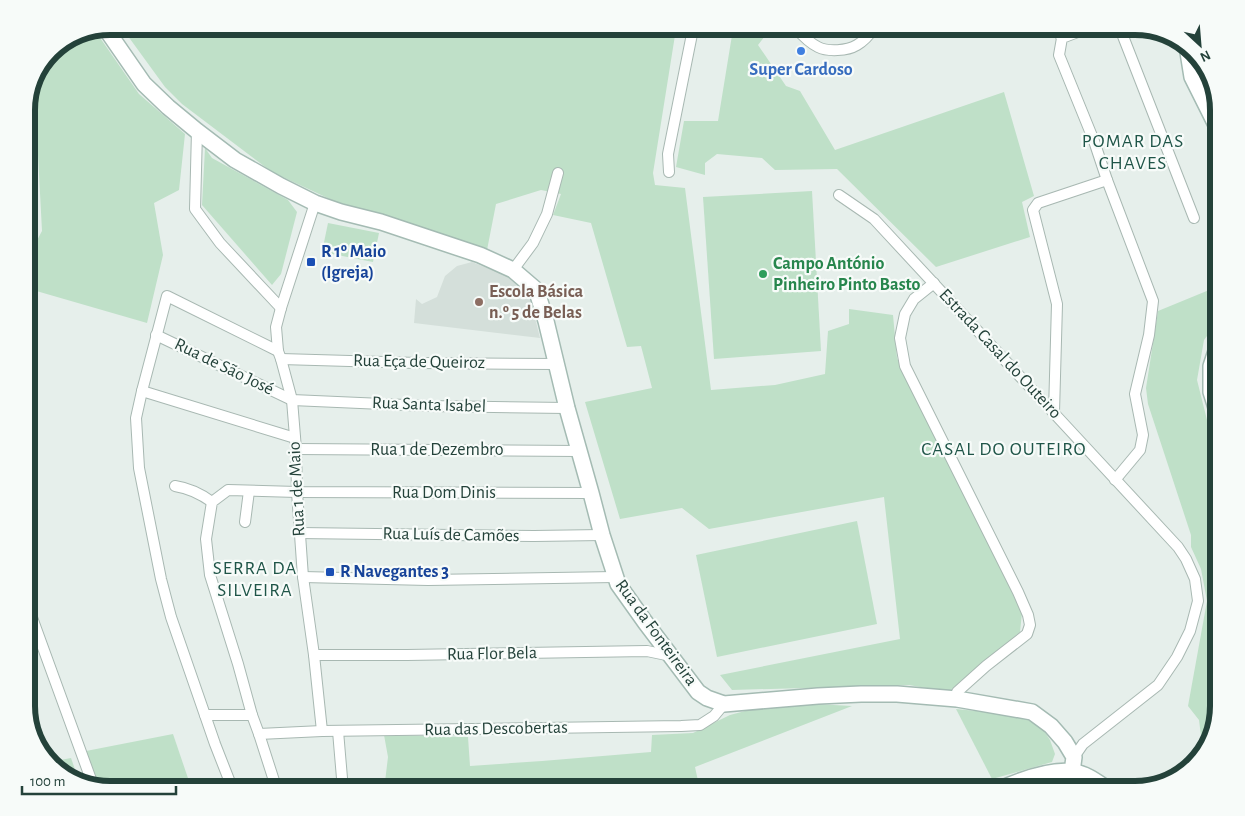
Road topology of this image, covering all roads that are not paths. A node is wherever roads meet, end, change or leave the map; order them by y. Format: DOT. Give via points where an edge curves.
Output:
graph roads {
  1 [pos="110,35"];
  2 [pos="692,35"];
  3 [pos="804,35"];
  4 [pos="869,35"];
  5 [pos="1060,35"];
  6 [pos="1069,35"];
  7 [pos="1123,35"];
  8 [pos="1062,38"];
  9 [pos="1191,70"];
  10 [pos="1210,113"];
  11 [pos="197,131"];
  12 [pos="669,172"];
  13 [pos="558,173"];
  14 [pos="1107,180"];
  15 [pos="839,195"];
  16 [pos="315,203"];
  17 [pos="1194,218"];
  18 [pos="513,270"];
  19 [pos="934,283"];
  20 [pos="281,308"];
  21 [pos="156,335"];
  22 [pos="280,355"];
  23 [pos="556,364"];
  24 [pos="142,391"];
  25 [pos="292,400"];
  26 [pos="566,408"];
  27 [pos="1054,412"];
  28 [pos="295,444"];
  29 [pos="578,451"];
  30 [pos="1115,480"];
  31 [pos="175,486"];
  32 [pos="249,491"];
  33 [pos="297,492"];
  34 [pos="591,493"];
  35 [pos="212,502"];
  36 [pos="245,522"];
  37 [pos="300,533"];
  38 [pos="602,535"];
  39 [pos="303,577"];
  40 [pos="615,577"];
  41 [pos="35,626"];
  42 [pos="314,655"];
  43 [pos="671,656"];
  44 [pos="957,699"];
  45 [pos="724,704"];
  46 [pos="252,715"];
  47 [pos="205,716"];
  48 [pos="322,731"];
  49 [pos="338,731"];
  50 [pos="260,734"];
  51 [pos="1073,764"];
  52 [pos="91,779"];
  53 [pos="230,781"];
  54 [pos="274,781"];
  55 [pos="342,781"];
  56 [pos="1020,781"];
  57 [pos="1094,781"];
  1 -- 11 [label="street, Rua da Fonteireira" via="144,84"];
  2 -- 12 [label="street" via="668,154"];
  3 -- 4 [label="street" via="818,47 834,50 857,45"];
  5 -- 8 [label="street"];
  6 -- 8 [label="street"];
  7 -- 17 [label="street"];
  8 -- 14 [label="street" via="1059,55"];
  9 -- 10 [label="street"];
  11 -- 16 [label="street, Rua da Fonteireira" via="235,160"];
  11 -- 20 [label="street" via="195,209 220,243"];
  13 -- 18 [label="street" via="547,214 533,243"];
  14 -- 27 [label="street" via="1038,203 1033,210 1057,304"];
  14 -- 30 [label="street" via="1153,301 1149,335 1135,394 1143,435 1140,450"];
  15 -- 19 [label="street, Estrada Casal do Outeiro" via="874,219"];
  16 -- 18 [label="street, Rua da Fonteireira" via="480,255"];
  16 -- 20 [label="street, Rua 1 de Maio"];
  18 -- 23 [label="street, Rua da Fonteireira" via="538,295"];
  19 -- 27 [label="street, Estrada Casal do Outeiro"];
  19 -- 44 [label="street" via="914,299 905,314 900,338 905,366 1018,592 1030,626 1027,634 957,692"];
  20 -- 22 [label="street, Rua 1 de Maio" via="276,327"];
  21 -- 22 [label="street" via="167,296"];
  21 -- 24 [label="street"];
  21 -- 25 [label="street, Rua de São José"];
  22 -- 23 [label="street, Rua Eça de Queiroz" via="418,363"];
  22 -- 25 [label="street, Rua 1 de Maio"];
  23 -- 26 [label="street, Rua da Fonteireira"];
  24 -- 28 [label="street, Rua 1 de Dezembro"];
  24 -- 47 [label="street" via="136,418 139,468 171,617"];
  25 -- 26 [label="street, Rua Santa Isabel"];
  25 -- 28 [label="street, Rua 1 de Maio"];
  26 -- 29 [label="street, Rua da Fonteireira"];
  27 -- 30 [label="street, Estrada Casal do Outeiro"];
  28 -- 29 [label="street, Rua 1 de Dezembro"];
  28 -- 33 [label="street, Rua 1 de Maio"];
  29 -- 34 [label="street, Rua da Fonteireira"];
  30 -- 51 [label="street, Estrada Casal do Outeiro" via="1178,547 1195,579 1198,602 1190,631 1158,685 1083,744"];
  31 -- 35 [label="street"];
  32 -- 33 [label="street, Rua Dom Dinis"];
  32 -- 35 [label="street, Rua Dom Dinis" via="228,490"];
  32 -- 36 [label="street"];
  33 -- 34 [label="street, Rua Dom Dinis"];
  33 -- 37 [label="street, Rua 1 de Maio"];
  34 -- 38 [label="street, Rua da Fonteireira"];
  35 -- 46 [label="street" via="206,539 210,575"];
  37 -- 38 [label="street, Rua Luís de Camões"];
  37 -- 39 [label="street, Rua 1 de Maio"];
  38 -- 40 [label="street, Rua da Fonteireira"];
  39 -- 40 [label="street" via="428,580"];
  39 -- 42 [label="street, Rua 1 de Maio"];
  40 -- 43 [label="street, Rua da Fonteireira"];
  41 -- 52 [label="street"];
  42 -- 43 [label="street, Rua Flor Bela" via="647,650"];
  42 -- 48 [label="street, Rua 1 de Maio"];
  43 -- 45 [label="street, Rua da Fonteireira" via="698,692"];
  44 -- 45 [label="street, Rua da Fonteireira" via="862,694"];
  44 -- 51 [label="street, Rua da Fonteireira" via="1032,712 1052,726 1065,742"];
  45 -- 49 [label="street, Rua das Descobertas" via="700,725"];
  46 -- 47 [label="street"];
  46 -- 50 [label="street"];
  47 -- 53 [label="street"];
  48 -- 49 [label="street, Rua das Descobertas"];
  48 -- 50 [label="street, Rua das Descobertas"];
  49 -- 55 [label="street"];
  50 -- 54 [label="street"];
  51 -- 56 [label="street" via="1059,772"];
  51 -- 57 [label="street"];
}
